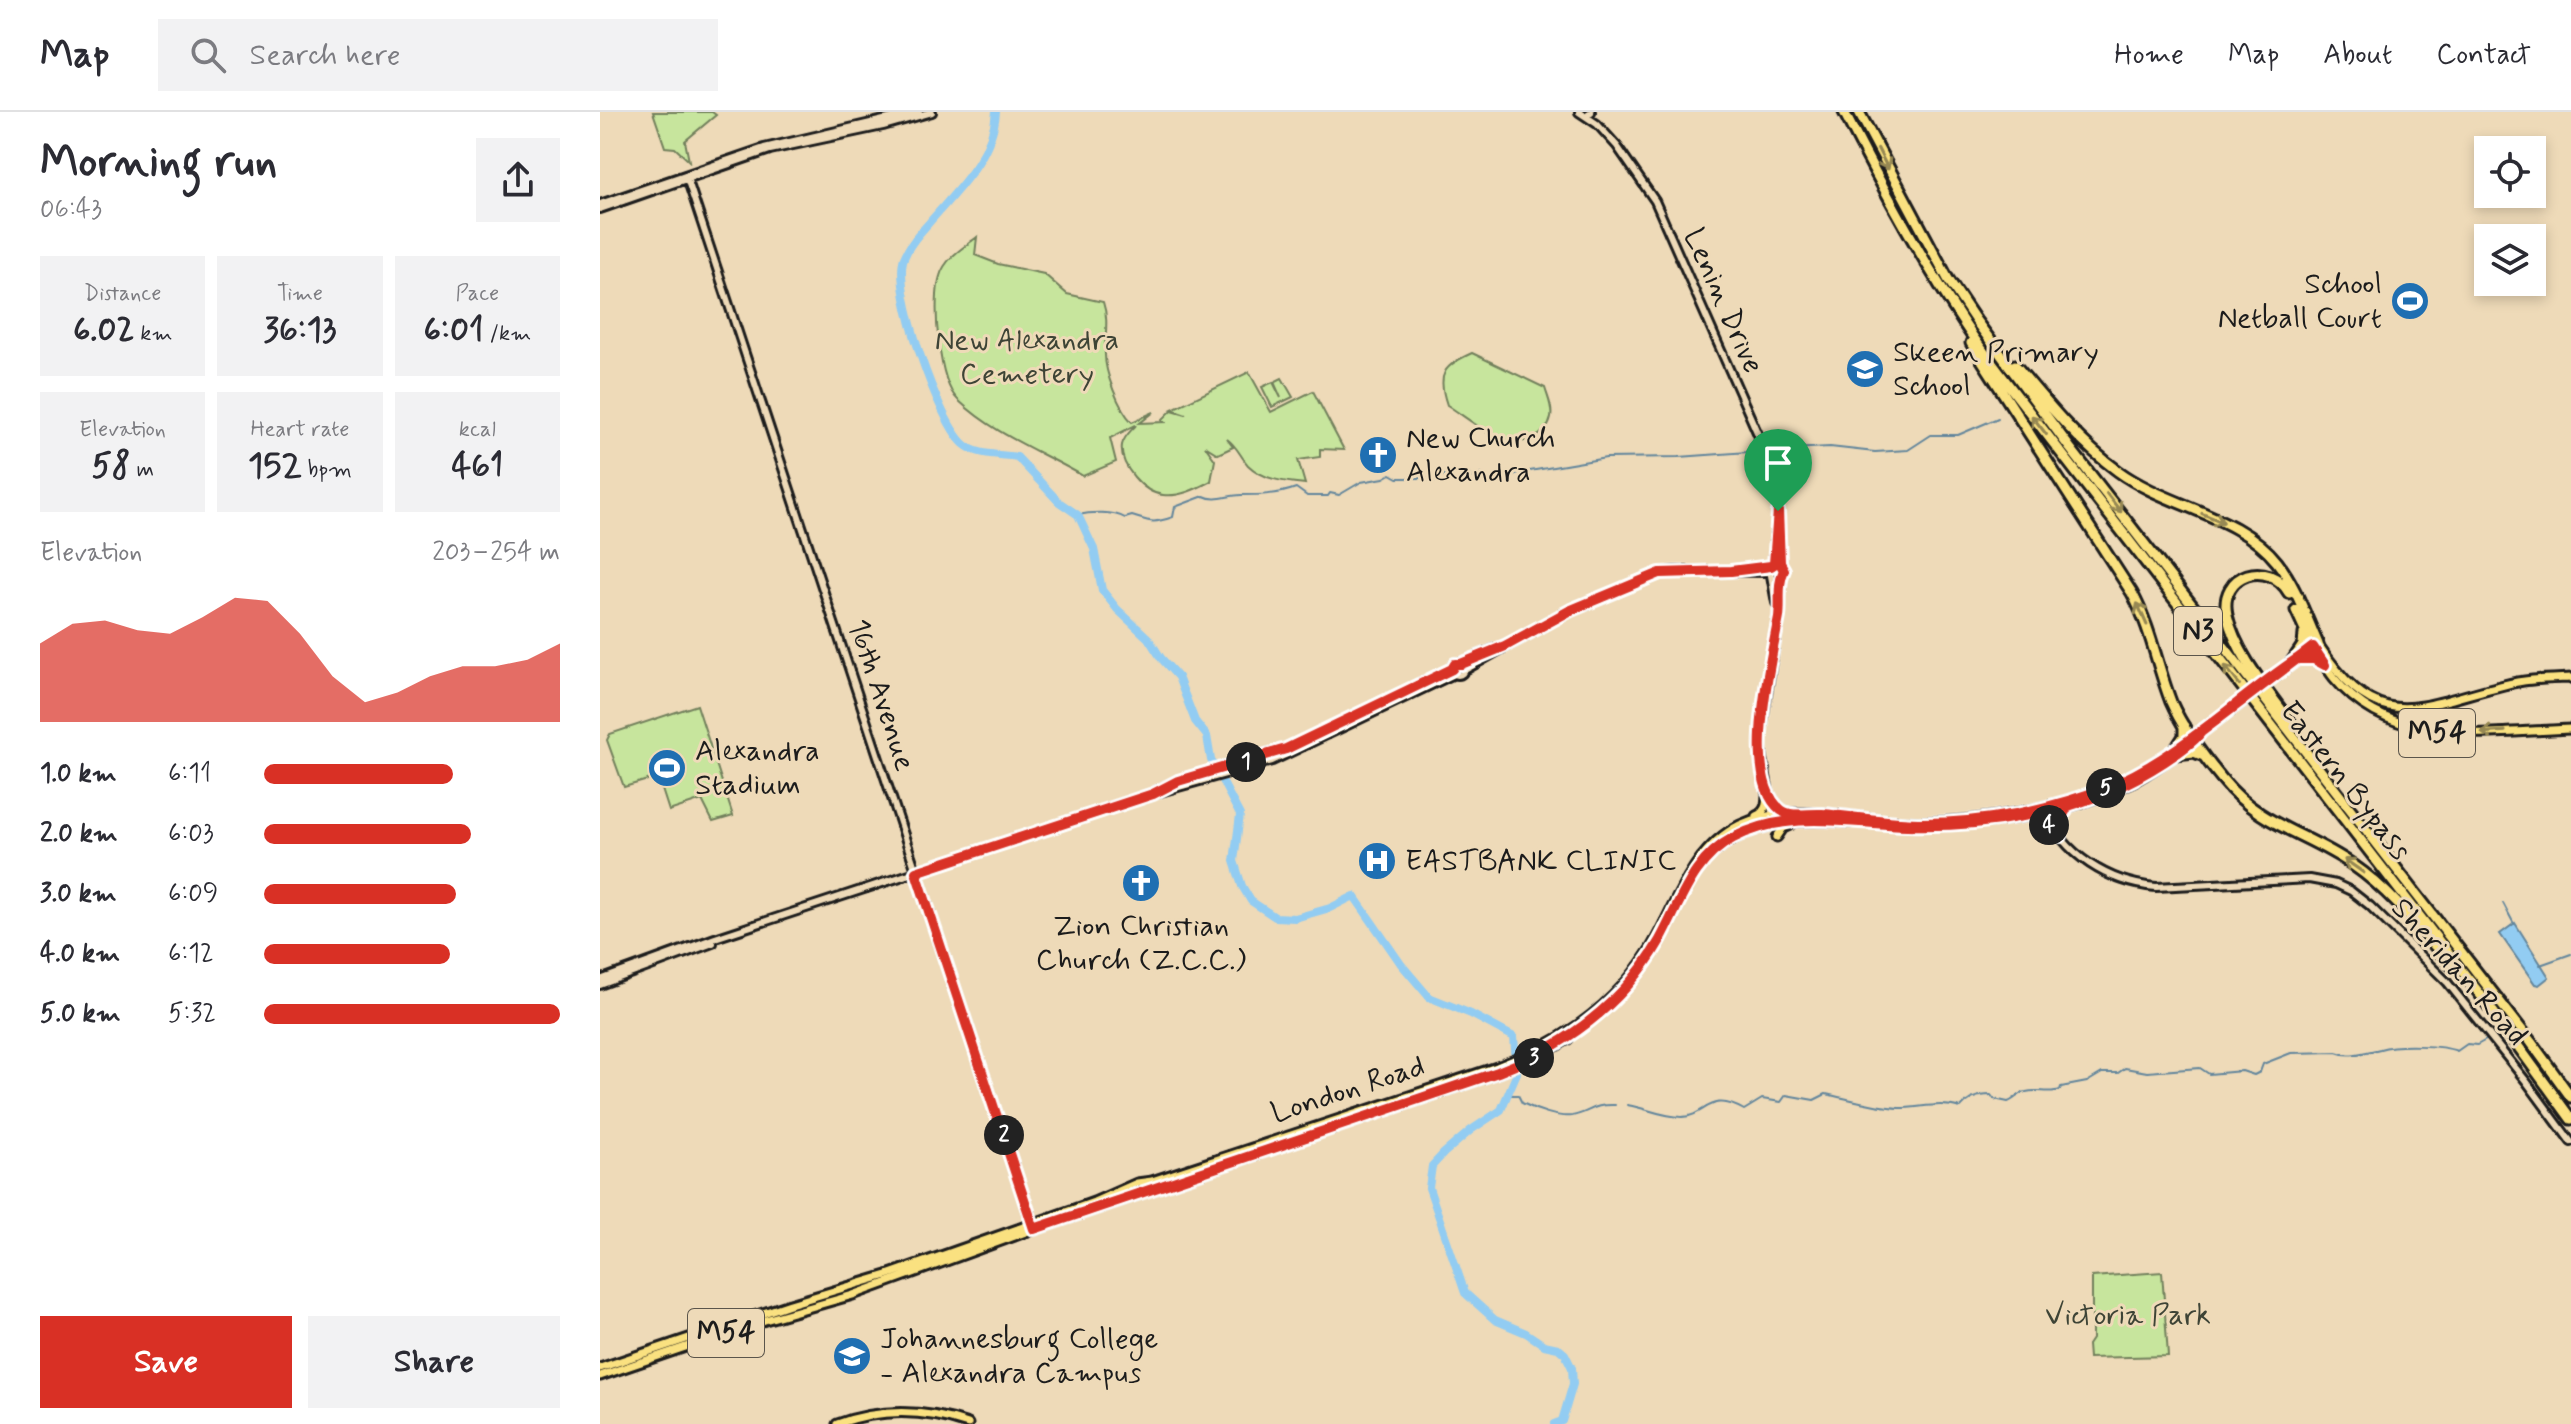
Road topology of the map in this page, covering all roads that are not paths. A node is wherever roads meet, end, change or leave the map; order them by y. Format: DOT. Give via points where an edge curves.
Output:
graph roads {
  1 [pos="918,112"];
  2 [pos="932,112"];
  3 [pos="1844,112"];
  4 [pos="1859,112"];
  5 [pos="1587,113"];
  6 [pos="687,178"];
  7 [pos="600,207"];
  8 [pos="1924,234"];
  9 [pos="1919,252"];
  10 [pos="1774,568"];
  11 [pos="1781,575"];
  12 [pos="1778,623"];
  13 [pos="2302,624"];
  14 [pos="2316,646"];
  15 [pos="2294,661"];
  16 [pos="2325,665"];
  17 [pos="2571,678"];
  18 [pos="2184,726"];
  19 [pos="2571,729"];
  20 [pos="2196,737"];
  21 [pos="2176,750"];
  22 [pos="2209,761"];
  23 [pos="2322,772"];
  24 [pos="1768,790"];
  25 [pos="2065,804"];
  26 [pos="2046,805"];
  27 [pos="2029,812"];
  28 [pos="1787,814"];
  29 [pos="1773,820"];
  30 [pos="1806,820"];
  31 [pos="1750,825"];
  32 [pos="2059,831"];
  33 [pos="916,872"];
  34 [pos="600,982"];
  35 [pos="2486,1002"];
  36 [pos="2571,1097"];
  37 [pos="2571,1119"];
  38 [pos="2571,1142"];
  39 [pos="1033,1225"];
  40 [pos="852,1291"];
  41 [pos="600,1368"];
  42 [pos="600,1376"];
  43 [pos="837,1424"];
  44 [pos="968,1424"];
  1 -- 6 [label="street" via="764,148"];
  2 -- 6 [label="street" via="770,150"];
  3 -- 9 [label="highway, Eastern Bypass / N3"];
  4 -- 8 [label="highway, Eastern Bypass / N3, one-way"];
  5 -- 10 [label="street, Lenin Drive" via="1655,201 1766,454 1778,511"];
  6 -- 7 [label="street"];
  6 -- 33 [label="street, 16th Avenue"];
  8 -- 14 [label="highway, one-way" via="1994,337 2072,431 2136,483 2234,526 2263,547 2285,573"];
  8 -- 23 [label="highway, Eastern Bypass / N3, one-way" via="1948,279 2036,404"];
  18 -- 9 [label="highway, one-way" via="2132,593 1944,300"];
  35 -- 9 [label="highway, Eastern Bypass / N3, one-way" via="2031,414"];
  10 -- 11 [label="street"];
  10 -- 11 [label="street" via="1784,568"];
  10 -- 12 [label="street"];
  10 -- 33 [label="street" via="1660,573 1571,610 1463,667 1461,675 1453,672 1275,760 1202,776"];
  11 -- 12 [label="street"];
  12 -- 24 [label="street" via="1760,730"];
  13 -- 14 [label="highway"];
  13 -- 15 [label="highway" via="2303,645"];
  13 -- 23 [label="highway" via="2285,586 2270,575 2243,576 2229,591 2227,614 2240,645"];
  14 -- 15 [label="main road, M54"];
  14 -- 16 [label="main road, M54"];
  14 -- 17 [label="main road, M54" via="2348,684 2395,707 2427,706 2521,681"];
  15 -- 16 [label="main road" via="2314,659"];
  15 -- 20 [label="main road, M54, bridge"];
  19 -- 16 [label="main road, M54, one-way" via="2453,734 2412,727 2360,701"];
  18 -- 20 [label="highway"];
  18 -- 21 [label="highway"];
  20 -- 21 [label="main road, London Road / M54"];
  20 -- 22 [label="highway"];
  21 -- 22 [label="highway"];
  21 -- 25 [label="main road, London Road / M54" via="2138,779"];
  35 -- 22 [label="highway, one-way" via="2378,884 2337,854 2264,817"];
  23 -- 36 [label="highway, Eastern Bypass / N3"];
  24 -- 28 [label="main road"];
  24 -- 29 [label="street"];
  24 -- 31 [label="main road" via="1764,811"];
  25 -- 26 [label="main road, London Road / M54"];
  25 -- 26 [label="main road"];
  25 -- 32 [label="main road"];
  26 -- 27 [label="main road, London Road / M54"];
  26 -- 27 [label="main road"];
  26 -- 32 [label="street, Sheridan Road"];
  27 -- 28 [label="main road, London Road / M54" via="1927,823"];
  27 -- 30 [label="main road, London Road / M54" via="1935,825"];
  27 -- 32 [label="main road"];
  28 -- 29 [label="main road, London Road / M54"];
  29 -- 30 [label="main road, London Road / M54"];
  29 -- 31 [label="main road, London Road / M54"];
  30 -- 31 [label="main road" via="1786,826 1778,838 1769,829"];
  31 -- 39 [label="main road, London Road / M54" via="1696,870 1653,952 1621,993 1553,1048"];
  32 -- 38 [label="street, Sheridan Road" via="2094,866 2132,884 2309,879 2351,891 2447,982"];
  33 -- 34 [label="street"];
  33 -- 39 [label="street, 16th Avenue"];
  35 -- 37 [label="highway, Eastern Bypass / N3"];
  39 -- 40 [label="main road, London Road / M54"];
  40 -- 41 [label="main road, M54" via="790,1304"];
  40 -- 42 [label="main road, M54"];
  43 -- 44 [label="main road" via="915,1412"];
}
